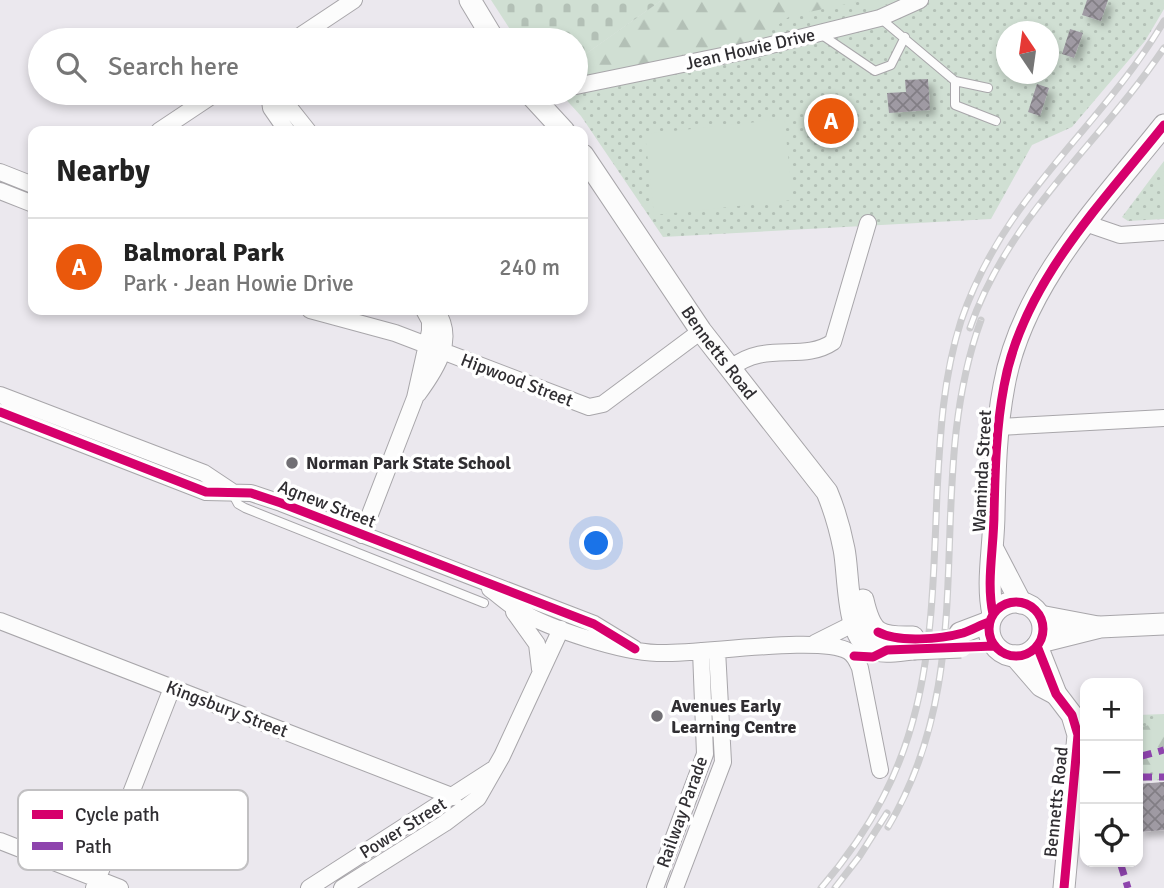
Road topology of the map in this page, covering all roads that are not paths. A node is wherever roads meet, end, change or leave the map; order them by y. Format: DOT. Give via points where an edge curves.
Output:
graph roads {
  1 [pos="354,0"];
  2 [pos="470,0"];
  3 [pos="920,0"];
  4 [pos="880,18"];
  5 [pos="312,28"];
  6 [pos="487,28"];
  7 [pos="820,33"];
  8 [pos="905,37"];
  9 [pos="956,81"];
  10 [pos="588,83"];
  11 [pos="988,88"];
  12 [pos="198,105"];
  13 [pos="271,105"];
  14 [pos="287,105"];
  15 [pos="546,105"];
  16 [pos="996,121"];
  17 [pos="1164,125"];
  18 [pos="166,126"];
  19 [pos="284,126"];
  20 [pos="304,126"];
  21 [pos="561,126"];
  22 [pos="588,162"];
  23 [pos="0,172"];
  24 [pos="28,183"];
  25 [pos="0,191"];
  26 [pos="28,202"];
  27 [pos="868,223"];
  28 [pos="1085,223"];
  29 [pos="1164,232"];
  30 [pos="329,315"];
  31 [pos="359,315"];
  32 [pos="427,315"];
  33 [pos="439,315"];
  34 [pos="701,331"];
  35 [pos="396,333"];
  36 [pos="435,349"];
  37 [pos="731,368"];
  38 [pos="0,395"];
  39 [pos="0,412"];
  40 [pos="1164,418"];
  41 [pos="999,427"];
  42 [pos="232,491"];
  43 [pos="362,535"];
  44 [pos="994,551"];
  45 [pos="845,553"];
  46 [pos="473,578"];
  47 [pos="504,599"];
  48 [pos="484,603"];
  49 [pos="1021,603"];
  50 [pos="1040,616"];
  51 [pos="991,618"];
  52 [pos="0,621"];
  53 [pos="855,623"];
  54 [pos="1164,624"];
  55 [pos="1100,627"];
  56 [pos="561,629"];
  57 [pos="960,640"];
  58 [pos="913,643"];
  59 [pos="1038,644"];
  60 [pos="809,646"];
  61 [pos="994,646"];
  62 [pos="635,649"];
  63 [pos="709,650"];
  64 [pos="1014,656"];
  65 [pos="540,671"];
  66 [pos="172,688"];
  67 [pos="711,693"];
  68 [pos="1056,694"];
  69 [pos="497,766"];
  70 [pos="880,770"];
  71 [pos="132,790"];
  72 [pos="454,797"];
  73 [pos="0,841"];
  74 [pos="18,849"];
  75 [pos="66,870"];
  76 [pos="96,883"];
  77 [pos="121,888"];
  78 [pos="309,888"];
  79 [pos="342,888"];
  80 [pos="655,888"];
  81 [pos="675,888"];
  82 [pos="1064,888"];
  1 -- 5 [label="street"];
  2 -- 6 [label="main road"];
  3 -- 4 [label="street, Jean Howie Drive"];
  4 -- 7 [label="street, Jean Howie Drive"];
  4 -- 8 [label="lane"];
  7 -- 8 [label="lane" via="875,71 891,65"];
  7 -- 10 [label="street, Jean Howie Drive"];
  8 -- 9 [label="lane"];
  9 -- 11 [label="lane"];
  9 -- 16 [label="lane" via="955,105"];
  12 -- 18 [label="street"];
  13 -- 19 [label="street"];
  14 -- 20 [label="street"];
  15 -- 21 [label="main road"];
  17 -- 28 [label="main road, Waminda Street"];
  22 -- 34 [label="main road, Bennetts Road"];
  23 -- 24 [label="street"];
  25 -- 26 [label="street"];
  27 -- 37 [label="street" via="833,342 814,350 755,353"];
  28 -- 29 [label="street" via="1120,235"];
  28 -- 41 [label="main road, Waminda Street" via="1056,264 1016,343 1004,384"];
  30 -- 35 [label="street, Hipwood Street"];
  31 -- 35 [label="street, Hipwood Street"];
  32 -- 36 [label="street"];
  33 -- 36 [label="street" via="446,329"];
  34 -- 36 [label="street, Hipwood Street" via="594,407"];
  34 -- 37 [label="main road, Bennetts Road"];
  35 -- 36 [label="street, Hipwood Street"];
  36 -- 43 [label="street"];
  37 -- 45 [label="main road, Bennetts Road" via="827,492"];
  38 -- 42 [label="street, Agnew Street" via="204,473"];
  39 -- 42 [label="street, Agnew Street" via="206,492"];
  40 -- 41 [label="street"];
  41 -- 44 [label="main road, Waminda Street"];
  42 -- 43 [label="street, Agnew Street" via="253,493"];
  42 -- 48 [label="lane, Agnew Street" via="244,508"];
  43 -- 46 [label="street, Agnew Street"];
  44 -- 49 [label="main road, Waminda Street"];
  44 -- 51 [label="main road, Waminda Street"];
  45 -- 53 [label="main road, Bennetts Road"];
  45 -- 58 [label="main road, Bennetts Road" via="870,625 886,636"];
  46 -- 47 [label="street, Agnew Street"];
  46 -- 62 [label="street, Agnew Street" via="594,624"];
  47 -- 56 [label="street, Agnew Street" via="523,613"];
  47 -- 65 [label="street" via="537,644"];
  49 -- 50 [label="main road"];
  49 -- 51 [label="main road" via="1005,604"];
  50 -- 55 [label="main road"];
  50 -- 59 [label="main road"];
  51 -- 57 [label="main road, Bennetts Road"];
  51 -- 61 [label="main road"];
  52 -- 66 [label="street, Kingsbury Street"];
  53 -- 58 [label="main road, Bennetts Road" via="871,648"];
  53 -- 60 [label="street, Agnew Street"];
  54 -- 55 [label="main road"];
  55 -- 59 [label="main road"];
  56 -- 62 [label="street, Agnew Street"];
  56 -- 65 [label="street, Power Street"];
  57 -- 58 [label="main road, Bennetts Road"];
  57 -- 61 [label="main road, Bennetts Road"];
  59 -- 64 [label="main road"];
  59 -- 68 [label="main road, Bennetts Road"];
  60 -- 63 [label="street, Agnew Street"];
  60 -- 70 [label="street, Agnew Street" via="842,648 854,656"];
  61 -- 64 [label="main road"];
  62 -- 63 [label="street, Agnew Street" via="655,653"];
  63 -- 67 [label="street, Railway Parade"];
  64 -- 68 [label="main road, Bennetts Road" via="1041,686"];
  65 -- 69 [label="street, Power Street"];
  66 -- 71 [label="street"];
  66 -- 72 [label="street, Kingsbury Street"];
  67 -- 80 [label="street, Railway Parade" via="704,758"];
  67 -- 81 [label="street, Railway Parade" via="722,766"];
  68 -- 82 [label="main road, Bennetts Road" via="1072,715 1078,736"];
  69 -- 72 [label="street, Power Street"];
  69 -- 79 [label="street, Power Street" via="471,804"];
  72 -- 78 [label="street, Power Street"];
  73 -- 74 [label="street"];
  75 -- 76 [label="street"];
  76 -- 77 [label="street"];
}
